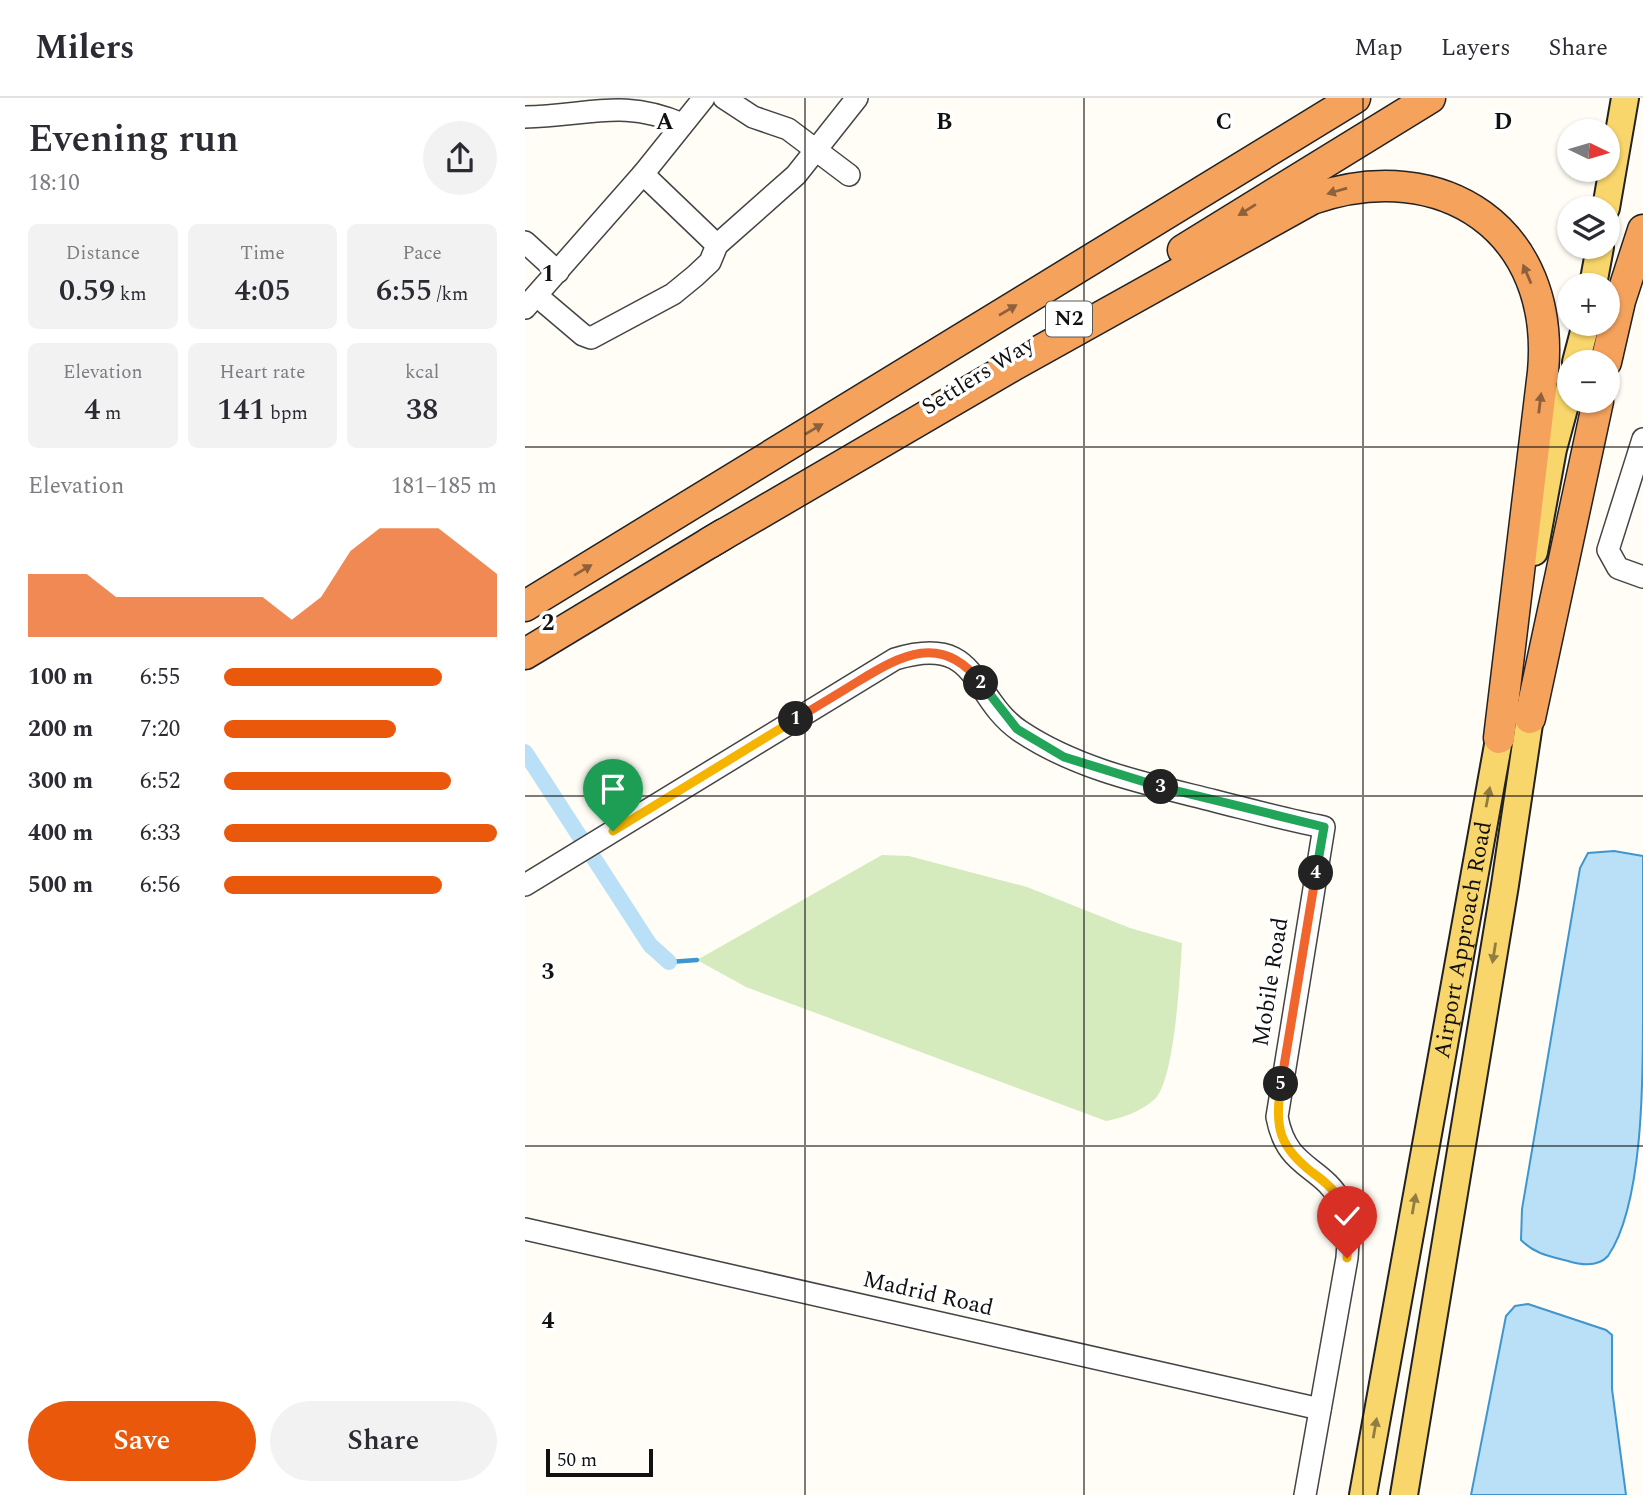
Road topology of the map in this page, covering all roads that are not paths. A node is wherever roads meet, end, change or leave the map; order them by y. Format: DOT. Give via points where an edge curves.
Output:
graph roads {
  1 [pos="704,98"];
  2 [pos="724,98"];
  3 [pos="857,98"];
  4 [pos="1355,98"];
  5 [pos="1430,98"];
  6 [pos="1625,98"];
  7 [pos="525,117"];
  8 [pos="682,124"];
  9 [pos="816,149"];
  10 [pos="643,174"];
  11 [pos="849,175"];
  12 [pos="1608,196"];
  13 [pos="1643,230"];
  14 [pos="525,242"];
  15 [pos="717,244"];
  16 [pos="558,272"];
  17 [pos="531,302"];
  18 [pos="1609,350"];
  19 [pos="1563,413"];
  20 [pos="1575,413"];
  21 [pos="1595,413"];
  22 [pos="1643,439"];
  23 [pos="709,543"];
  24 [pos="1633,574"];
  25 [pos="525,606"];
  26 [pos="525,654"];
  27 [pos="1530,718"];
  28 [pos="1499,738"];
  29 [pos="525,885"];
  30 [pos="525,1229"];
  31 [pos="1320,1409"];
  32 [pos="1305,1495"];
  33 [pos="1363,1495"];
  34 [pos="1405,1495"];
  1 -- 8 [label="street"];
  2 -- 9 [label="street" via="753,117 788,129"];
  3 -- 9 [label="street"];
  25 -- 4 [label="highway, Settlers Way / N2, one-way"];
  5 -- 23 [label="highway, Settlers Way / N2, one-way"];
  6 -- 12 [label="main road"];
  7 -- 8 [label="street" via="619,101 656,107"];
  8 -- 10 [label="street"];
  9 -- 11 [label="street"];
  9 -- 15 [label="street" via="781,190"];
  10 -- 15 [label="street"];
  10 -- 16 [label="street"];
  13 -- 18 [label="highway"];
  14 -- 16 [label="street"];
  15 -- 17 [label="street" via="710,262 673,294 595,337 583,335"];
  16 -- 17 [label="street"];
  19 -- 28 [label="main road, Airport Approach Road"];
  20 -- 27 [label="main road, Airport Approach Road"];
  21 -- 27 [label="highway"];
  22 -- 24 [label="street" via="1610,540 1610,557"];
  23 -- 26 [label="highway, Settlers Way / N2"];
  28 -- 23 [label="highway, one-way" via="1544,335 1525,267 1507,239 1480,213 1414,186 1366,185 1313,199 1014,365"];
  27 -- 34 [label="main road, Airport Approach Road, one-way"];
  33 -- 28 [label="main road, Airport Approach Road, one-way"];
  29 -- 31 [label="street, Mobile Road" via="895,659 920,651 945,654 968,667 1017,729 1064,757 1145,784 1324,827 1277,1117 1286,1147 1343,1203 1348,1224 1347,1258"];
  30 -- 31 [label="street, Madrid Road"];
  31 -- 32 [label="street, Mobile Road"];
}
